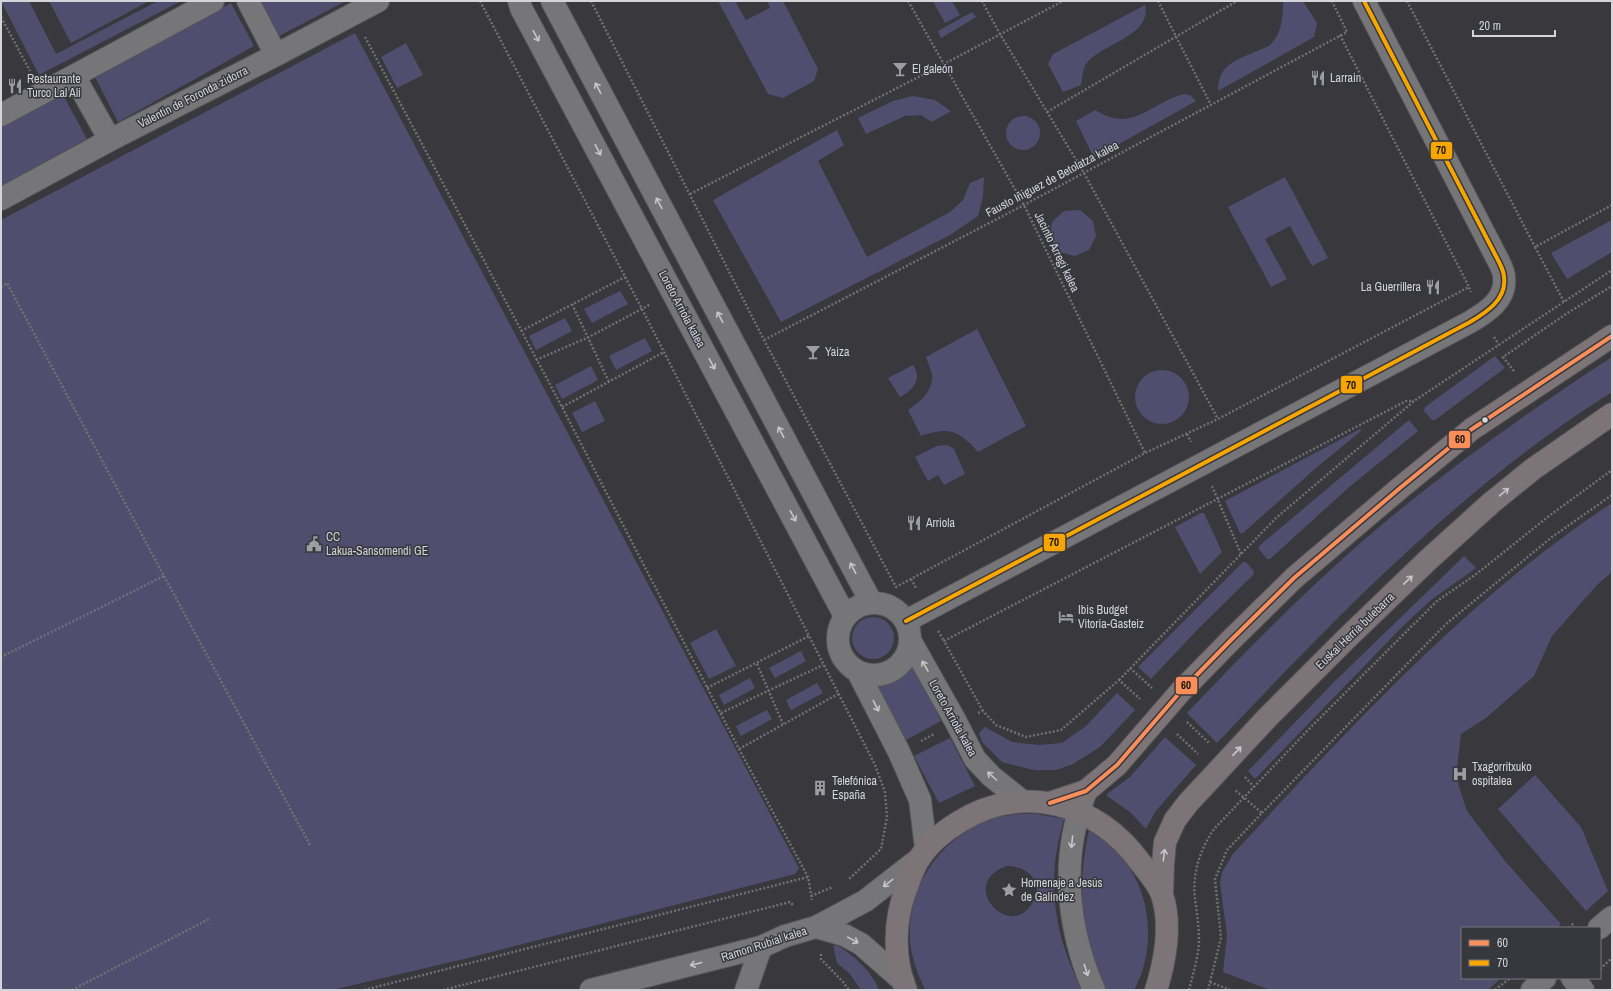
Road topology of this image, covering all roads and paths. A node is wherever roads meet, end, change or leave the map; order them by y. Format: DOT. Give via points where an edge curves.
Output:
graph roads {
  1 [pos="213,1"];
  2 [pos="248,1"];
  3 [pos="378,1"];
  4 [pos="480,1"];
  5 [pos="519,1"];
  6 [pos="552,1"];
  7 [pos="591,1"];
  8 [pos="908,1"];
  9 [pos="982,1"];
  10 [pos="1063,1"];
  11 [pos="1158,1"];
  12 [pos="1238,1"];
  13 [pos="1332,1"];
  14 [pos="1364,1"];
  15 [pos="1407,1"];
  16 [pos="353,14"];
  17 [pos="1,17"];
  18 [pos="1000,34"];
  19 [pos="1340,35"];
  20 [pos="1175,37"];
  21 [pos="276,55"];
  22 [pos="944,64"];
  23 [pos="74,76"];
  24 [pos="41,93"];
  25 [pos="1211,105"];
  26 [pos="1047,112"];
  27 [pos="1,115"];
  28 [pos="110,140"];
  29 [pos="1084,173"];
  30 [pos="690,194"];
  31 [pos="1,199"];
  32 [pos="1024,205"];
  33 [pos="1612,205"];
  34 [pos="1535,247"];
  35 [pos="1612,270"];
  36 [pos="625,277"];
  37 [pos="1,287"];
  38 [pos="1469,287"];
  39 [pos="674,292"];
  40 [pos="1564,302"];
  41 [pos="572,304"];
  42 [pos="642,309"];
  43 [pos="1476,318"];
  44 [pos="520,331"];
  45 [pos="1612,336"];
  46 [pos="588,337"];
  47 [pos="764,340"];
  48 [pos="1499,345"];
  49 [pos="664,352"];
  50 [pos="536,360"];
  51 [pos="609,382"];
  52 [pos="1414,401"];
  53 [pos="562,407"];
  54 [pos="1612,414"];
  55 [pos="1218,419"];
  56 [pos="1187,434"];
  57 [pos="1145,453"];
  58 [pos="1202,464"];
  59 [pos="1612,470"];
  60 [pos="1612,495"];
  61 [pos="1218,499"];
  62 [pos="1241,554"];
  63 [pos="164,576"];
  64 [pos="871,602"];
  65 [pos="845,616"];
  66 [pos="906,621"];
  67 [pos="809,636"];
  68 [pos="911,642"];
  69 [pos="1,657"];
  70 [pos="758,664"];
  71 [pos="824,665"];
  72 [pos="1130,668"];
  73 [pos="858,672"];
  74 [pos="1119,680"];
  75 [pos="707,688"];
  76 [pos="1152,688"];
  77 [pos="769,690"];
  78 [pos="838,694"];
  79 [pos="983,711"];
  80 [pos="721,713"];
  81 [pos="783,724"];
  82 [pos="739,749"];
  83 [pos="1022,801"];
  84 [pos="1082,801"];
  85 [pos="1262,813"];
  86 [pos="310,845"];
  87 [pos="922,854"];
  88 [pos="808,877"];
  89 [pos="845,883"];
  90 [pos="838,885"];
  91 [pos="1162,894"];
  92 [pos="811,896"];
  93 [pos="1612,917"];
  94 [pos="209,919"];
  95 [pos="816,927"];
  96 [pos="1601,927"];
  97 [pos="761,947"];
  98 [pos="1612,958"];
  99 [pos="1601,968"];
  100 [pos="1508,979"];
  101 [pos="1544,979"];
  102 [pos="1573,979"];
  103 [pos="1210,982"];
  104 [pos="904,986"];
  105 [pos="72,990"];
  106 [pos="364,990"];
  107 [pos="443,990"];
  108 [pos="591,990"];
  109 [pos="746,990"];
  110 [pos="849,990"];
  111 [pos="1094,990"];
  112 [pos="1156,990"];
  113 [pos="1189,990"];
  114 [pos="1230,990"];
  115 [pos="1495,990"];
  116 [pos="1532,990"];
  117 [pos="1583,990"];
  1 -- 23 [label="street"];
  2 -- 21 [label="street"];
  3 -- 16 [label="street, Valentin de Foronda zidorra"];
  4 -- 36 [label="path"];
  5 -- 39 [label="street, Loreto Arriola kalea, one-way"];
  64 -- 6 [label="street, one-way"];
  7 -- 30 [label="path"];
  8 -- 22 [label="path, Jacinto Arregi kalea"];
  9 -- 18 [label="path"];
  10 -- 18 [label="path"];
  11 -- 20 [label="path"];
  12 -- 20 [label="path"];
  13 -- 19 [label="path, Fausto Iñiguez de Betolatza kalea" via="1347,32"];
  14 -- 43 [label="street" via="1504,276 1504,287 1493,307"];
  15 -- 34 [label="path"];
  16 -- 21 [label="street, Valentin de Foronda zidorra"];
  16 -- 44 [label="path"];
  17 -- 24 [label="path"];
  18 -- 22 [label="path"];
  18 -- 26 [label="path"];
  19 -- 25 [label="path, Fausto Iñiguez de Betolatza kalea"];
  19 -- 38 [label="path"];
  20 -- 25 [label="path"];
  20 -- 26 [label="path"];
  21 -- 28 [label="street, Valentin de Foronda zidorra"];
  22 -- 30 [label="path"];
  22 -- 32 [label="path, Jacinto Arregi kalea"];
  23 -- 24 [label="street"];
  23 -- 28 [label="street"];
  24 -- 27 [label="street"];
  25 -- 29 [label="path, Fausto Iñiguez de Betolatza kalea"];
  26 -- 29 [label="path"];
  28 -- 31 [label="street, Valentin de Foronda zidorra"];
  29 -- 32 [label="path, Fausto Iñiguez de Betolatza kalea"];
  29 -- 55 [label="path"];
  30 -- 47 [label="path"];
  32 -- 47 [label="path, Fausto Iñiguez de Betolatza kalea"];
  32 -- 57 [label="path, Jacinto Arregi kalea"];
  33 -- 34 [label="path"];
  34 -- 40 [label="path"];
  35 -- 40 [label="path"];
  36 -- 41 [label="path"];
  36 -- 42 [label="path"];
  37 -- 63 [label="path" via="8,283"];
  38 -- 43 [label="path"];
  38 -- 55 [label="path"];
  39 -- 42 [label="path"];
  39 -- 65 [label="street, Loreto Arriola kalea, one-way"];
  40 -- 48 [label="path"];
  41 -- 44 [label="path"];
  41 -- 46 [label="path"];
  42 -- 46 [label="path"];
  42 -- 49 [label="path"];
  43 -- 48 [label="path"];
  43 -- 58 [label="street"];
  44 -- 50 [label="path"];
  45 -- 84 [label="main road" via="1472,429 1294,578 1181,691 1117,766"];
  46 -- 50 [label="path"];
  46 -- 51 [label="path"];
  47 -- 57 [label="path" via="896,587"];
  48 -- 52 [label="path"];
  49 -- 51 [label="path"];
  49 -- 67 [label="path"];
  50 -- 53 [label="path"];
  51 -- 53 [label="path"];
  52 -- 61 [label="path" via="1406,401"];
  52 -- 62 [label="path" via="1276,518"];
  53 -- 75 [label="path"];
  91 -- 54 [label="main road, Euskal Herria bulebarra, one-way" via="1166,842 1175,820 1188,802 1346,639 1428,560 1533,468"];
  55 -- 56 [label="path"];
  56 -- 57 [label="path"];
  56 -- 58 [label="path"];
  58 -- 61 [label="path"];
  58 -- 66 [label="street"];
  59 -- 113 [label="path" via="1437,601 1309,729 1214,829 1206,842 1196,871 1195,898 1199,942"];
  60 -- 85 [label="path" via="1552,537 1446,624"];
  61 -- 62 [label="path"];
  61 -- 79 [label="path" via="944,642"];
  62 -- 72 [label="path"];
  63 -- 69 [label="path"];
  63 -- 86 [label="path"];
  64 -- 65 [label="street" via="857,607"];
  64 -- 66 [label="street" via="892,606"];
  65 -- 73 [label="street" via="839,631 838,647 842,657"];
  66 -- 68 [label="street"];
  67 -- 70 [label="path"];
  67 -- 71 [label="path"];
  68 -- 73 [label="street" via="905,659 892,671 875,675"];
  83 -- 68 [label="street, Loreto Arriola kalea, one-way" via="991,776 975,759"];
  70 -- 75 [label="path"];
  70 -- 77 [label="path"];
  71 -- 77 [label="path"];
  71 -- 78 [label="path"];
  72 -- 74 [label="path"];
  72 -- 76 [label="path"];
  73 -- 87 [label="street, one-way" via="899,752 920,800"];
  75 -- 80 [label="path"];
  77 -- 80 [label="path"];
  77 -- 81 [label="path"];
  78 -- 81 [label="path"];
  78 -- 89 [label="path" via="885,792 887,817 881,849"];
  80 -- 82 [label="path"];
  81 -- 82 [label="path"];
  82 -- 88 [label="path"];
  83 -- 84 [label="main road"];
  83 -- 87 [label="main road" via="995,805 969,815 946,830"];
  84 -- 91 [label="main road" via="1100,822 1132,851"];
  84 -- 111 [label="street, one-way" via="1073,836 1069,883 1077,941"];
  87 -- 95 [label="street, Ramon Rubial kalea, one-way" via="865,901"];
  87 -- 104 [label="main road" via="903,896 898,921 899,964"];
  88 -- 92 [label="path"];
  88 -- 106 [label="path"];
  90 -- 92 [label="path"];
  91 -- 112 [label="main road" via="1166,916 1166,944"];
  92 -- 95 [label="path"];
  93 -- 96 [label="street"];
  94 -- 105 [label="path"];
  95 -- 97 [label="street, Ramon Rubial kalea" via="785,936"];
  95 -- 104 [label="street, one-way" via="844,935 861,944"];
  95 -- 107 [label="path" via="790,902"];
  95 -- 110 [label="path" via="821,960"];
  97 -- 108 [label="street, Ramon Rubial kalea, one-way"];
  97 -- 109 [label="street"];
  98 -- 99 [label="path"];
  100 -- 115 [label="path"];
  101 -- 116 [label="street"];
  102 -- 117 [label="street"];
  103 -- 114 [label="path"];
}
